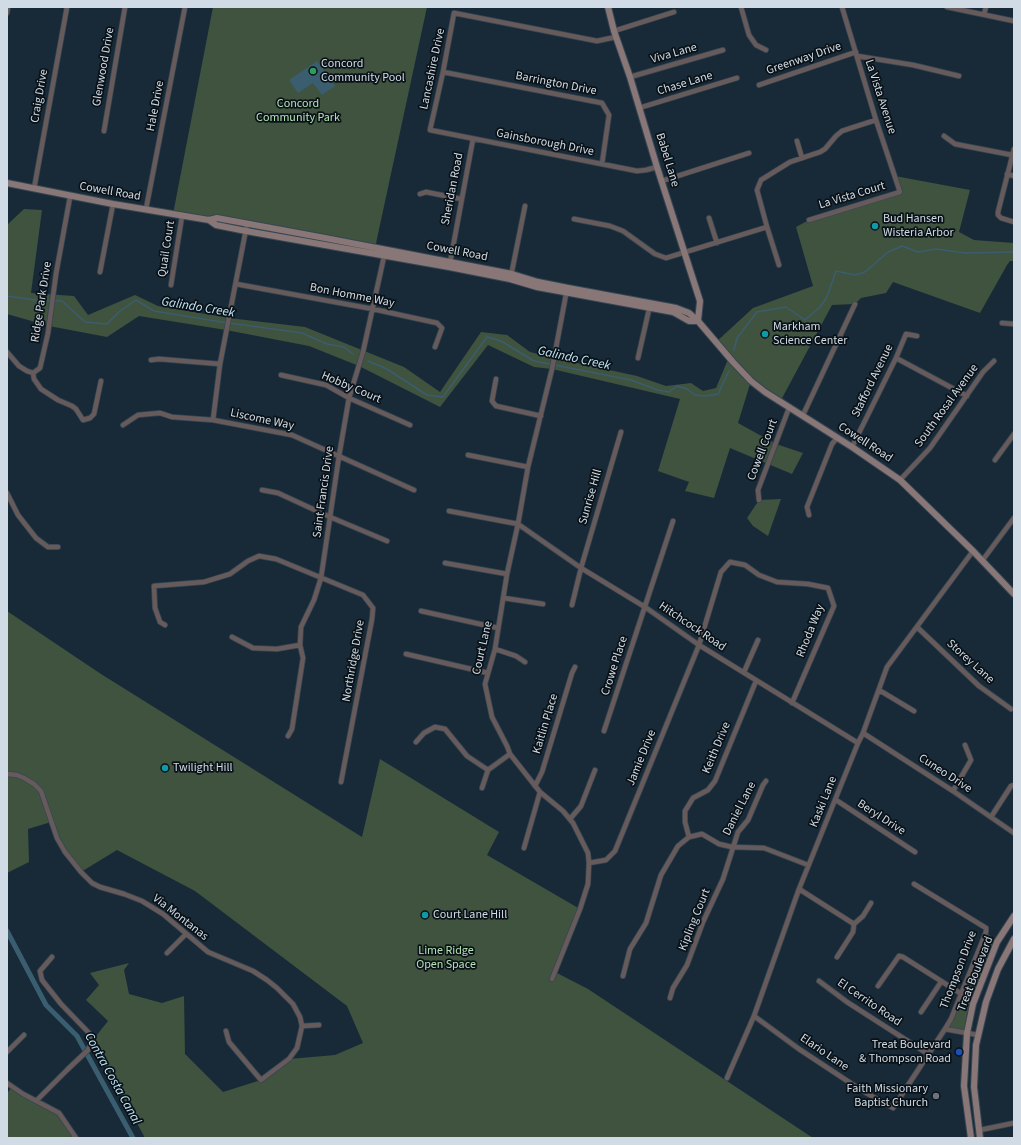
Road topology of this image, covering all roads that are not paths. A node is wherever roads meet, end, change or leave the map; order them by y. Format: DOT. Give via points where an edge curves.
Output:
graph roads {
  1 [pos="8,7"];
  2 [pos="67,7"];
  3 [pos="125,7"];
  4 [pos="185,7"];
  5 [pos="608,7"];
  6 [pos="741,7"];
  7 [pos="842,7"];
  8 [pos="947,7"];
  9 [pos="986,7"];
  10 [pos="674,12"];
  11 [pos="7,13"];
  12 [pos="984,14"];
  13 [pos="1014,21"];
  14 [pos="615,34"];
  15 [pos="724,50"];
  16 [pos="766,50"];
  17 [pos="856,54"];
  18 [pos="443,72"];
  19 [pos="959,76"];
  20 [pos="630,77"];
  21 [pos="737,78"];
  22 [pos="759,85"];
  23 [pos="639,108"];
  24 [pos="876,120"];
  25 [pos="430,130"];
  26 [pos="104,131"];
  27 [pos="944,136"];
  28 [pos="473,139"];
  29 [pos="797,142"];
  30 [pos="1014,149"];
  31 [pos="749,153"];
  32 [pos="1012,155"];
  33 [pos="802,158"];
  34 [pos="602,164"];
  35 [pos="657,166"];
  36 [pos="1007,174"];
  37 [pos="1014,176"];
  38 [pos="662,181"];
  39 [pos="7,183"];
  40 [pos="34,189"];
  41 [pos="900,192"];
  42 [pos="420,194"];
  43 [pos="70,197"];
  44 [pos="461,199"];
  45 [pos="113,204"];
  46 [pos="525,206"];
  47 [pos="146,210"];
  48 [pos="182,216"];
  49 [pos="709,218"];
  50 [pos="574,219"];
  51 [pos="209,220"];
  52 [pos="809,220"];
  53 [pos="1014,222"];
  54 [pos="247,224"];
  55 [pos="767,227"];
  56 [pos="246,231"];
  57 [pos="718,243"];
  58 [pos="384,253"];
  59 [pos="685,253"];
  60 [pos="450,264"];
  61 [pos="779,264"];
  62 [pos="100,272"];
  63 [pos="511,277"];
  64 [pos="236,284"];
  65 [pos="171,285"];
  66 [pos="567,290"];
  67 [pos="855,304"];
  68 [pos="650,305"];
  69 [pos="373,309"];
  70 [pos="698,321"];
  71 [pos="1002,324"];
  72 [pos="1014,324"];
  73 [pos="917,336"];
  74 [pos="435,347"];
  75 [pos="7,352"];
  76 [pos="638,358"];
  77 [pos="896,358"];
  78 [pos="151,360"];
  79 [pos="994,361"];
  80 [pos="220,364"];
  81 [pos="33,373"];
  82 [pos="281,375"];
  83 [pos="496,379"];
  84 [pos="100,381"];
  85 [pos="967,396"];
  86 [pos="349,398"];
  87 [pos="790,408"];
  88 [pos="803,415"];
  89 [pos="541,416"];
  90 [pos="213,420"];
  91 [pos="123,425"];
  92 [pos="410,425"];
  93 [pos="621,432"];
  94 [pos="1014,434"];
  95 [pos="837,438"];
  96 [pos="852,447"];
  97 [pos="339,456"];
  98 [pos="468,456"];
  99 [pos="995,460"];
  100 [pos="528,467"];
  101 [pos="900,480"];
  102 [pos="262,490"];
  103 [pos="414,490"];
  104 [pos="7,493"];
  105 [pos="759,500"];
  106 [pos="449,511"];
  107 [pos="809,515"];
  108 [pos="330,517"];
  109 [pos="1014,518"];
  110 [pos="673,521"];
  111 [pos="518,524"];
  112 [pos="1012,525"];
  113 [pos="387,541"];
  114 [pos="58,547"];
  115 [pos="973,551"];
  116 [pos="982,561"];
  117 [pos="445,563"];
  118 [pos="581,568"];
  119 [pos="507,574"];
  120 [pos="321,578"];
  121 [pos="1014,594"];
  122 [pos="504,598"];
  123 [pos="543,604"];
  124 [pos="572,605"];
  125 [pos="645,607"];
  126 [pos="421,611"];
  127 [pos="165,624"];
  128 [pos="917,627"];
  129 [pos="498,628"];
  130 [pos="232,637"];
  131 [pos="758,640"];
  132 [pos="300,645"];
  133 [pos="699,645"];
  134 [pos="495,649"];
  135 [pos="406,654"];
  136 [pos="524,662"];
  137 [pos="576,667"];
  138 [pos="744,672"];
  139 [pos="488,673"];
  140 [pos="756,681"];
  141 [pos="879,690"];
  142 [pos="792,703"];
  143 [pos="1011,709"];
  144 [pos="914,711"];
  145 [pos="604,731"];
  146 [pos="863,733"];
  147 [pos="288,736"];
  148 [pos="416,742"];
  149 [pos="858,744"];
  150 [pos="966,745"];
  151 [pos="510,754"];
  152 [pos="488,770"];
  153 [pos="595,770"];
  154 [pos="7,774"];
  155 [pos="766,781"];
  156 [pos="341,782"];
  157 [pos="1014,785"];
  158 [pos="535,786"];
  159 [pos="482,788"];
  160 [pos="953,791"];
  161 [pos="540,792"];
  162 [pos="836,800"];
  163 [pos="991,817"];
  164 [pos="570,819"];
  165 [pos="1014,833"];
  166 [pos="689,837"];
  167 [pos="732,847"];
  168 [pos="524,848"];
  169 [pos="915,852"];
  170 [pos="589,863"];
  171 [pos="808,866"];
  172 [pos="914,884"];
  173 [pos="799,889"];
  174 [pos="871,903"];
  175 [pos="1014,916"];
  176 [pos="854,924"];
  177 [pos="186,934"];
  178 [pos="1014,939"];
  179 [pos="167,953"];
  180 [pos="52,957"];
  181 [pos="837,957"];
  182 [pos="623,976"];
  183 [pos="552,979"];
  184 [pos="819,981"];
  185 [pos="941,982"];
  186 [pos="878,986"];
  187 [pos="960,993"];
  188 [pos="670,998"];
  189 [pos="921,1012"];
  190 [pos="754,1016"];
  191 [pos="319,1025"];
  192 [pos="302,1026"];
  193 [pos="945,1029"];
  194 [pos="226,1031"];
  195 [pos="967,1033"];
  196 [pos="24,1035"];
  197 [pos="978,1035"];
  198 [pos="7,1052"];
  199 [pos="928,1054"];
  200 [pos="727,1078"];
  201 [pos="7,1083"];
  202 [pos="965,1095"];
  203 [pos="36,1101"];
  204 [pos="893,1108"];
  205 [pos="1014,1123"];
  206 [pos="980,1130"];
  207 [pos="76,1138"];
  208 [pos="970,1138"];
  209 [pos="976,1138"];
  210 [pos="980,1138"];
  1 -- 11 [label="street"];
  2 -- 40 [label="street, Craig Drive"];
  3 -- 26 [label="street, Glenwood Drive"];
  4 -- 47 [label="street, Hale Drive"];
  5 -- 14 [label="street, Babel Lane"];
  6 -- 16 [label="street" via="749,34 756,45"];
  7 -- 17 [label="street, La Vista Avenue"];
  8 -- 12 [label="street"];
  9 -- 12 [label="street"];
  10 -- 14 [label="street"];
  12 -- 13 [label="street"];
  14 -- 18 [label="street, Lancashire Drive" via="596,42 454,13"];
  14 -- 20 [label="street, Babel Lane"];
  15 -- 20 [label="street, Viva Lane"];
  17 -- 19 [label="street"];
  17 -- 22 [label="street, Greenway Drive"];
  17 -- 24 [label="street, La Vista Avenue"];
  18 -- 25 [label="street, Lancashire Drive"];
  18 -- 34 [label="street, Barrington Drive" via="602,103 609,114"];
  20 -- 23 [label="street, Babel Lane"];
  21 -- 23 [label="street, Chase Lane"];
  23 -- 35 [label="street, Babel Lane"];
  24 -- 33 [label="street" via="842,132 820,152"];
  24 -- 41 [label="street, La Vista Avenue"];
  25 -- 28 [label="street, Gainsborough Drive"];
  27 -- 32 [label="street" via="955,144"];
  28 -- 34 [label="street, Gainsborough Drive"];
  28 -- 44 [label="street, Sheridan Road"];
  29 -- 33 [label="street"];
  30 -- 32 [label="street"];
  31 -- 38 [label="street"];
  32 -- 36 [label="street"];
  33 -- 55 [label="street" via="767,176 758,185 758,196"];
  34 -- 35 [label="street, Gainsborough Drive" via="636,171"];
  35 -- 38 [label="street, Babel Lane"];
  36 -- 37 [label="street"];
  36 -- 53 [label="street" via="998,215"];
  38 -- 59 [label="street, Babel Lane"];
  39 -- 40 [label="street, Cowell Road"];
  40 -- 43 [label="street, Cowell Road"];
  41 -- 52 [label="street, La Vista Court"];
  42 -- 44 [label="street" via="426,192"];
  43 -- 45 [label="street, Cowell Road"];
  43 -- 81 [label="street, Ridge Park Drive" via="48,333 40,368"];
  44 -- 60 [label="street, Sheridan Road"];
  45 -- 47 [label="street, Cowell Road"];
  45 -- 62 [label="street"];
  46 -- 63 [label="street"];
  47 -- 48 [label="street, Cowell Road"];
  48 -- 51 [label="street, Cowell Road"];
  48 -- 65 [label="street, Quail Court"];
  49 -- 57 [label="street"];
  50 -- 59 [label="street" via="623,231 655,254 666,258"];
  51 -- 54 [label="street, Cowell Road" via="217,218"];
  51 -- 56 [label="street, Cowell Road" via="216,225"];
  54 -- 56 [label="street"];
  54 -- 58 [label="street, Cowell Road" via="325,238"];
  55 -- 57 [label="street"];
  55 -- 61 [label="street"];
  56 -- 58 [label="street, Cowell Road"];
  56 -- 64 [label="street"];
  57 -- 59 [label="street"];
  58 -- 60 [label="street, Cowell Road"];
  58 -- 69 [label="street, Saint Francis Drive"];
  59 -- 70 [label="street, Babel Lane" via="700,301"];
  60 -- 63 [label="street, Cowell Road"];
  63 -- 66 [label="street, Cowell Road" via="537,287"];
  64 -- 69 [label="street, Bon Homme Way"];
  64 -- 80 [label="street"];
  66 -- 68 [label="street, Cowell Road"];
  66 -- 89 [label="street, Court Lane"];
  67 -- 88 [label="street"];
  68 -- 70 [label="street, Cowell Road" via="673,312 689,321"];
  68 -- 76 [label="street"];
  69 -- 74 [label="street, Bon Homme Way" via="437,323 442,328"];
  69 -- 86 [label="street, Saint Francis Drive"];
  70 -- 87 [label="street, Cowell Road" via="750,381"];
  71 -- 72 [label="street"];
  73 -- 77 [label="street, Stafford Avenue" via="906,334"];
  75 -- 81 [label="street" via="19,366"];
  77 -- 85 [label="street"];
  77 -- 96 [label="street, Stafford Avenue"];
  78 -- 80 [label="street"];
  79 -- 85 [label="street, South Rosal Avenue"];
  80 -- 90 [label="street"];
  81 -- 84 [label="street" via="41,389 76,409 83,420 94,414"];
  82 -- 86 [label="street, Hobby Court" via="326,385"];
  83 -- 89 [label="street" via="492,401 496,406"];
  85 -- 101 [label="street, South Rosal Avenue" via="930,448"];
  86 -- 92 [label="street, Hobby Court"];
  86 -- 97 [label="street, Saint Francis Drive"];
  87 -- 88 [label="street, Cowell Road"];
  87 -- 105 [label="street, Cowell Court" via="758,490"];
  88 -- 95 [label="street, Cowell Road"];
  89 -- 100 [label="street, Court Lane"];
  90 -- 91 [label="street, Liscome Way" via="172,417 160,413 138,415"];
  90 -- 97 [label="street, Liscome Way" via="292,435"];
  93 -- 118 [label="street, Sunrise Hill"];
  94 -- 99 [label="street"];
  95 -- 96 [label="street, Cowell Road"];
  95 -- 107 [label="street" via="832,444 807,507"];
  96 -- 101 [label="street, Cowell Road"];
  97 -- 103 [label="street, Liscome Way"];
  97 -- 108 [label="street, Saint Francis Drive"];
  98 -- 100 [label="street"];
  100 -- 111 [label="street, Court Lane"];
  101 -- 115 [label="street, Cowell Road"];
  102 -- 108 [label="street" via="278,493"];
  104 -- 114 [label="street" via="18,515 36,538 48,546"];
  106 -- 111 [label="street"];
  108 -- 113 [label="street"];
  108 -- 120 [label="street, Saint Francis Drive"];
  109 -- 112 [label="street"];
  110 -- 125 [label="street, Crowe Place"];
  111 -- 118 [label="street, Hitchcock Road"];
  111 -- 119 [label="street, Court Lane"];
  112 -- 116 [label="street"];
  115 -- 116 [label="street, Cowell Road"];
  115 -- 128 [label="street, Kaski Lane"];
  116 -- 121 [label="street, Cowell Road"];
  117 -- 119 [label="street"];
  118 -- 124 [label="street, Sunrise Hill"];
  118 -- 125 [label="street, Hitchcock Road"];
  119 -- 122 [label="street, Court Lane"];
  120 -- 127 [label="street, Northridge Drive" via="276,559 259,556 230,574 204,582 154,586 155,608 160,622"];
  120 -- 132 [label="street, Saint Francis Drive" via="301,627"];
  120 -- 156 [label="street, Northridge Drive" via="363,595 373,608"];
  122 -- 123 [label="street"];
  122 -- 129 [label="street, Court Lane"];
  125 -- 133 [label="street, Hitchcock Road"];
  125 -- 145 [label="street, Crowe Place"];
  126 -- 129 [label="street"];
  128 -- 141 [label="street, Kaski Lane" via="888,667"];
  128 -- 143 [label="street, Storey Lane" via="979,686"];
  129 -- 134 [label="street, Court Lane"];
  130 -- 132 [label="street" via="253,648 277,649"];
  131 -- 138 [label="street"];
  132 -- 147 [label="street, Saint Francis Drive" via="303,658 292,729"];
  133 -- 138 [label="street, Hitchcock Road"];
  133 -- 142 [label="street, Rhoda Way" via="720,572 730,562 745,565 759,575 777,582 828,588 834,606"];
  133 -- 170 [label="street, Jamie Drive" via="615,851 606,860"];
  134 -- 136 [label="street" via="516,656"];
  134 -- 139 [label="street, Court Lane"];
  135 -- 139 [label="street"];
  137 -- 158 [label="street, Kaitlin Place" via="542,772"];
  138 -- 140 [label="street, Hitchcock Road"];
  139 -- 151 [label="street, Court Lane" via="485,684 492,718"];
  140 -- 142 [label="street, Hitchcock Road"];
  140 -- 166 [label="street, Keith Drive" via="715,780 708,790 693,798 685,810"];
  141 -- 144 [label="street"];
  141 -- 146 [label="street, Kaski Lane"];
  142 -- 149 [label="street, Hitchcock Road"];
  146 -- 149 [label="street, Kaski Lane"];
  146 -- 160 [label="street, Cuneo Drive"];
  148 -- 152 [label="street" via="424,733 435,727 446,729 467,756"];
  149 -- 162 [label="street, Kaski Lane"];
  150 -- 160 [label="street" via="971,760"];
  151 -- 152 [label="street"];
  151 -- 158 [label="street, Court Lane"];
  152 -- 159 [label="street"];
  153 -- 164 [label="street" via="581,806"];
  154 -- 177 [label="street, Via Montanas" via="24,778 40,791 57,838 65,852 92,883 142,901 163,914"];
  155 -- 167 [label="street, Daniel Lane"];
  157 -- 163 [label="street"];
  158 -- 161 [label="street, Court Lane"];
  160 -- 163 [label="street, Cuneo Drive"];
  161 -- 164 [label="street, Court Lane"];
  161 -- 168 [label="street"];
  162 -- 169 [label="street, Beryl Drive"];
  162 -- 171 [label="street, Kaski Lane"];
  163 -- 165 [label="street, Cuneo Drive"];
  164 -- 170 [label="street, Court Lane" via="588,853"];
  166 -- 167 [label="street" via="702,834 719,844"];
  166 -- 182 [label="street" via="678,846 660,875 646,923 630,949"];
  167 -- 171 [label="street" via="764,848"];
  167 -- 188 [label="street, Kipling Court" via="723,879 687,965"];
  170 -- 183 [label="street, Court Lane" via="588,884"];
  171 -- 173 [label="street, Kaski Lane"];
  172 -- 187 [label="street, Thompson Drive" via="986,928"];
  173 -- 176 [label="street"];
  173 -- 190 [label="street, Kaski Lane"];
  174 -- 176 [label="street"];
  175 -- 195 [label="street, Treat Boulevard" via="998,942 973,1004"];
  176 -- 181 [label="street" via="853,932"];
  177 -- 179 [label="street"];
  177 -- 192 [label="street, Via Montanas" via="208,952 253,971 267,980 293,1004"];
  178 -- 197 [label="street, Treat Boulevard" via="998,969"];
  180 -- 203 [label="street" via="40,971 42,980 89,1033 92,1041 88,1050"];
  184 -- 199 [label="street, El Cerrito Road"];
  185 -- 186 [label="street" via="899,956"];
  185 -- 187 [label="street"];
  185 -- 189 [label="street"];
  187 -- 193 [label="street, Thompson Drive"];
  190 -- 200 [label="street, Kaski Lane"];
  190 -- 204 [label="street, Elario Lane" via="799,1049"];
  191 -- 192 [label="street"];
  192 -- 194 [label="street" via="297,1048 289,1059 261,1080 229,1042"];
  193 -- 195 [label="street"];
  193 -- 199 [label="street, Thompson Drive"];
  195 -- 197 [label="street"];
  195 -- 202 [label="street, Treat Boulevard"];
  196 -- 198 [label="street"];
  197 -- 206 [label="street, Treat Boulevard" via="974,1087"];
  199 -- 204 [label="street, Thompson Drive"];
  201 -- 203 [label="street"];
  202 -- 206 [label="street" via="970,1104 973,1123"];
  202 -- 208 [label="street, Treat Boulevard"];
  203 -- 207 [label="street" via="59,1113"];
  205 -- 206 [label="street"];
  206 -- 209 [label="street" via="976,1132"];
  206 -- 210 [label="street, Treat Boulevard"];
}
